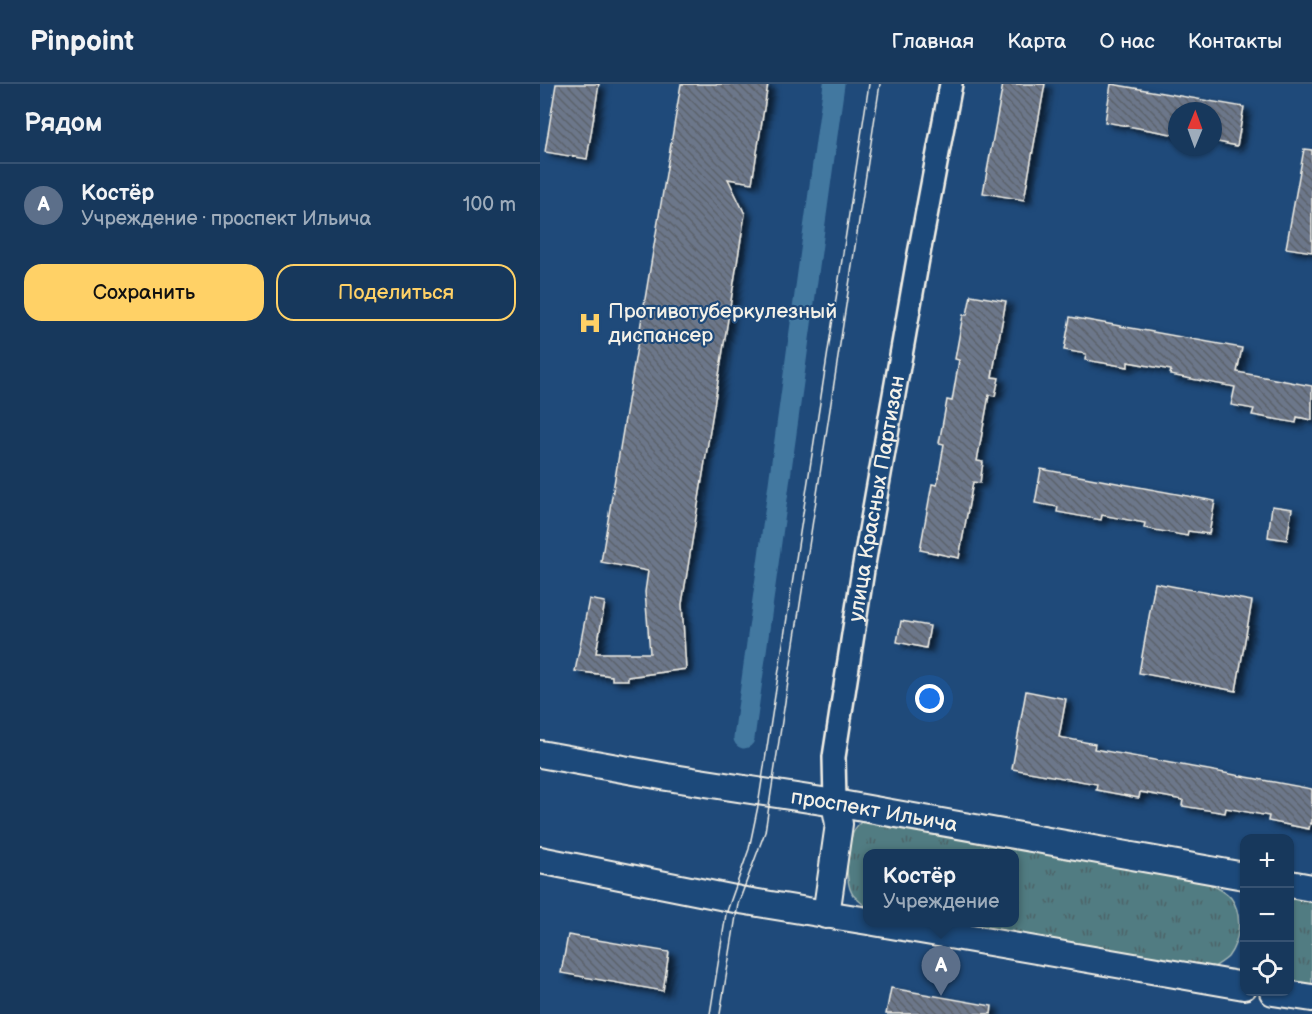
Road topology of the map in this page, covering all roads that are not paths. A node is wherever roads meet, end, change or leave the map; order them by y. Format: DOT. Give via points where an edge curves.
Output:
graph roads {
  1 [pos="951,84"];
  2 [pos="540,754"];
  3 [pos="835,803"];
  4 [pos="540,860"];
  5 [pos="1240,875"];
  6 [pos="1294,885"];
  7 [pos="1312,888"];
  8 [pos="826,915"];
  9 [pos="863,920"];
  10 [pos="903,927"];
  11 [pos="1240,985"];
  12 [pos="1294,996"];
  13 [pos="1312,999"];
  1 -- 3 [label="street, улица Красных Партизан" via="863,570 834,757"];
  2 -- 3 [label="street, проспект Ильича"];
  3 -- 5 [label="street, проспект Ильича"];
  3 -- 8 [label="street, улица Красных Партизан" via="839,824"];
  4 -- 8 [label="street"];
  6 -- 7 [label="street"];
  8 -- 9 [label="street"];
  10 -- 11 [label="street"];
  12 -- 13 [label="street"];
}
